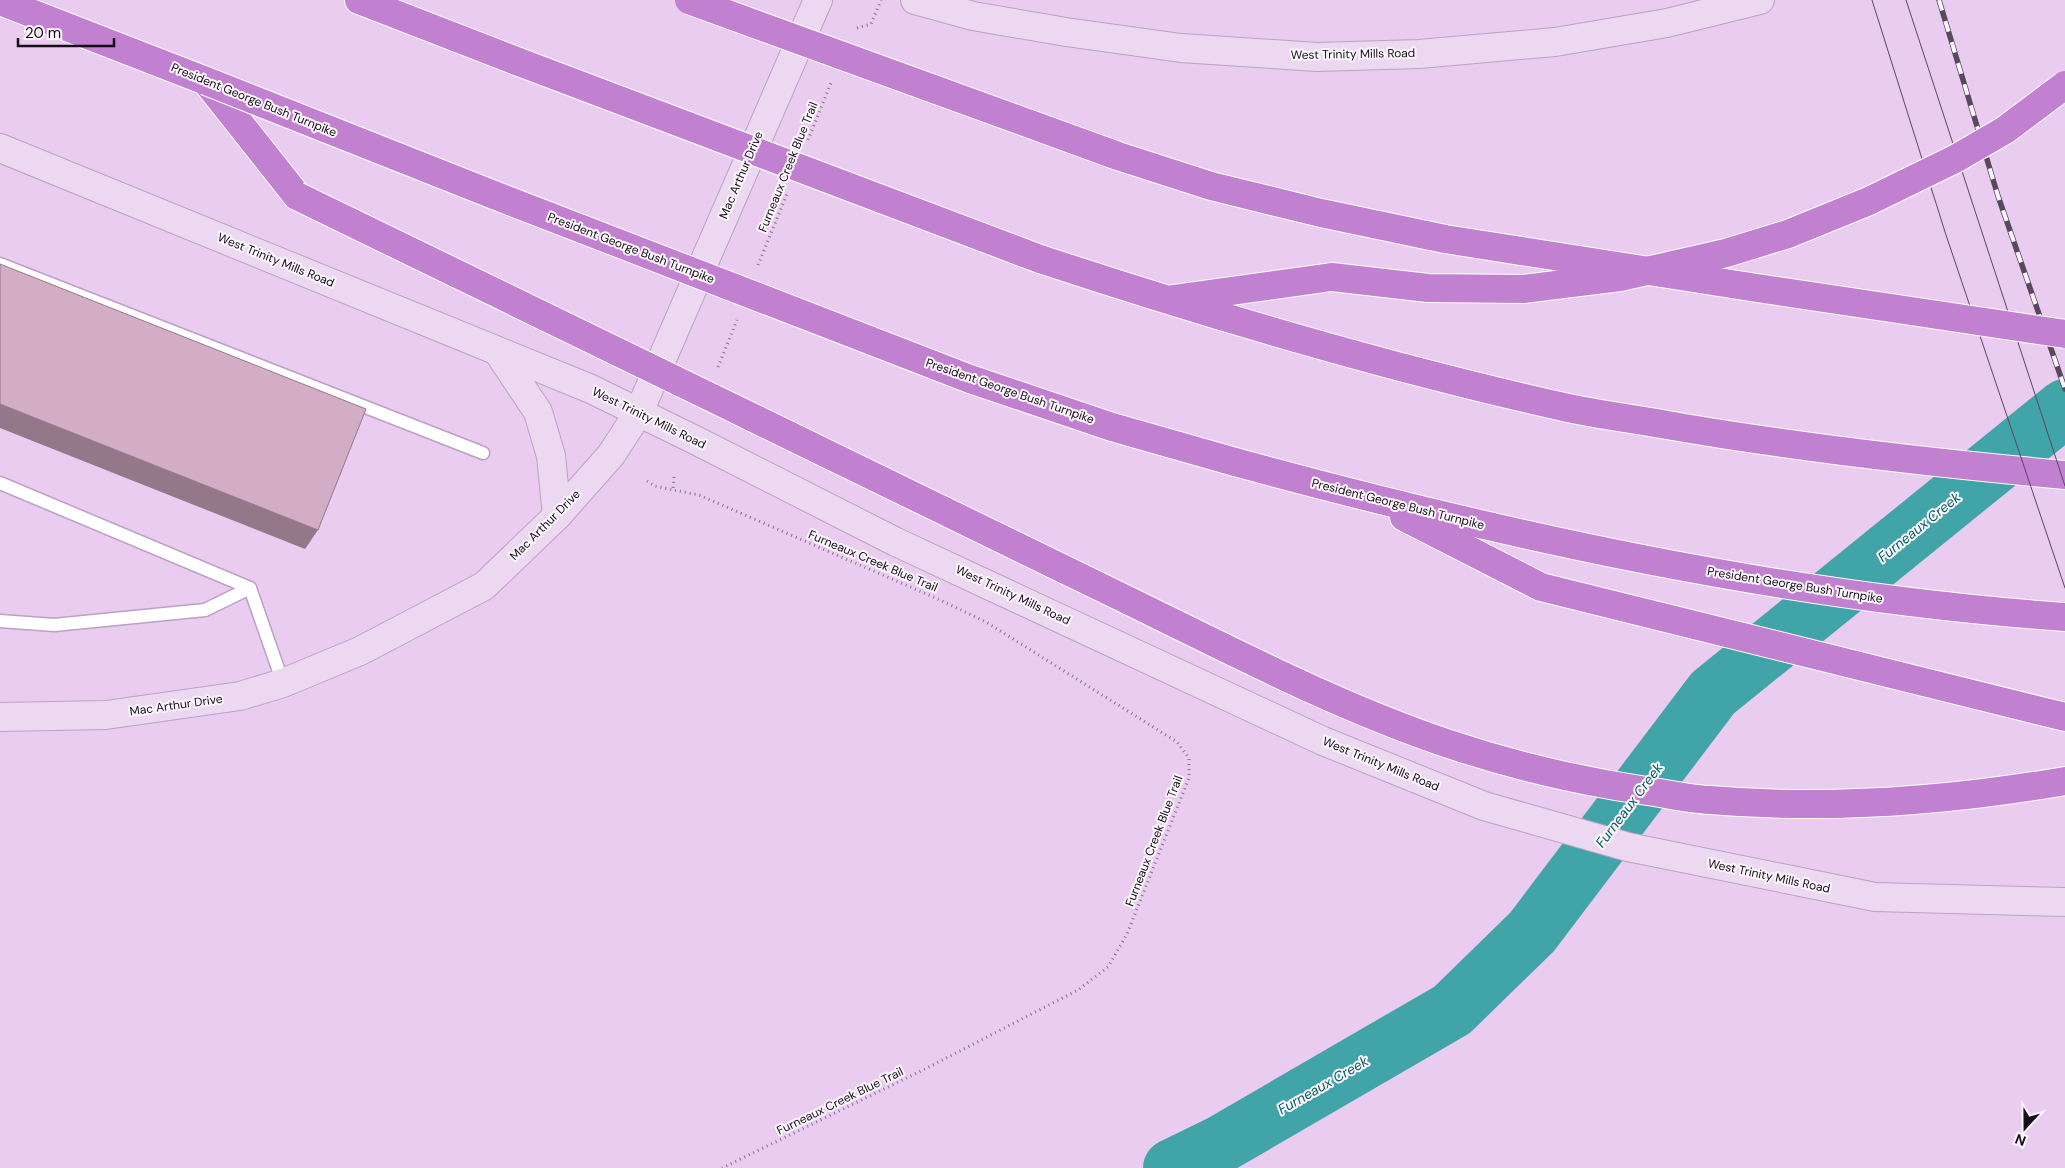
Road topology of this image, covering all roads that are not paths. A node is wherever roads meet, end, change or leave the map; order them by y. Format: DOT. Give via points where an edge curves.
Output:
graph roads {
  1 [pos="359,0"];
  2 [pos="689,0"];
  3 [pos="818,0"];
  4 [pos="915,0"];
  5 [pos="1760,0"];
  6 [pos="0,1"];
  7 [pos="206,81"];
  8 [pos="2065,85"];
  9 [pos="0,148"];
  10 [pos="0,264"];
  11 [pos="1164,300"];
  12 [pos="2065,334"];
  13 [pos="498,352"];
  14 [pos="639,412"];
  15 [pos="482,452"];
  16 [pos="2065,475"];
  17 [pos="0,483"];
  18 [pos="1365,498"];
  19 [pos="557,516"];
  20 [pos="250,588"];
  21 [pos="2065,617"];
  22 [pos="0,621"];
  23 [pos="283,683"];
  24 [pos="0,717"];
  25 [pos="2065,717"];
  26 [pos="2065,781"];
  27 [pos="2065,902"];
  1 -- 11 [label="highway, bridge" via="1040,259"];
  2 -- 12 [label="highway, bridge" via="1118,156 1211,186 1320,213 1445,239"];
  3 -- 14 [label="main road, Mac Arthur Drive"];
  4 -- 5 [label="main road, West Trinity Mills Road" via="973,16 1085,35 1181,48 1317,57 1419,54 1554,42 1667,23"];
  6 -- 7 [label="highway, President George Bush Turnpike"];
  7 -- 18 [label="highway, President George Bush Turnpike, bridge" via="970,378 1112,426"];
  7 -- 26 [label="highway, bridge" via="297,196 1260,665 1446,743 1532,768 1610,785 1708,800 1806,805 1890,801 2014,790"];
  8 -- 11 [label="highway, bridge" via="2005,130 1878,197 1788,234 1726,253 1620,277 1523,289 1428,288 1332,278"];
  9 -- 13 [label="main road, West Trinity Mills Road"];
  10 -- 15 [label="lane"];
  11 -- 16 [label="highway" via="1388,363 1570,408 1746,439"];
  13 -- 14 [label="main road, West Trinity Mills Road"];
  13 -- 19 [label="main road" via="538,412 551,456"];
  14 -- 19 [label="main road, Mac Arthur Drive" via="611,455"];
  14 -- 27 [label="main road, West Trinity Mills Road" via="896,542 1323,741 1484,806 1628,847 1875,897"];
  17 -- 20 [label="lane"];
  18 -- 21 [label="highway, President George Bush Turnpike" via="1526,535 1759,581 1878,598"];
  18 -- 25 [label="highway" via="1542,587"];
  19 -- 23 [label="main road, Mac Arthur Drive" via="484,586 360,652"];
  20 -- 22 [label="lane" via="205,610 54,625"];
  20 -- 23 [label="lane"];
  23 -- 24 [label="main road, Mac Arthur Drive" via="240,696 106,715"];
}
